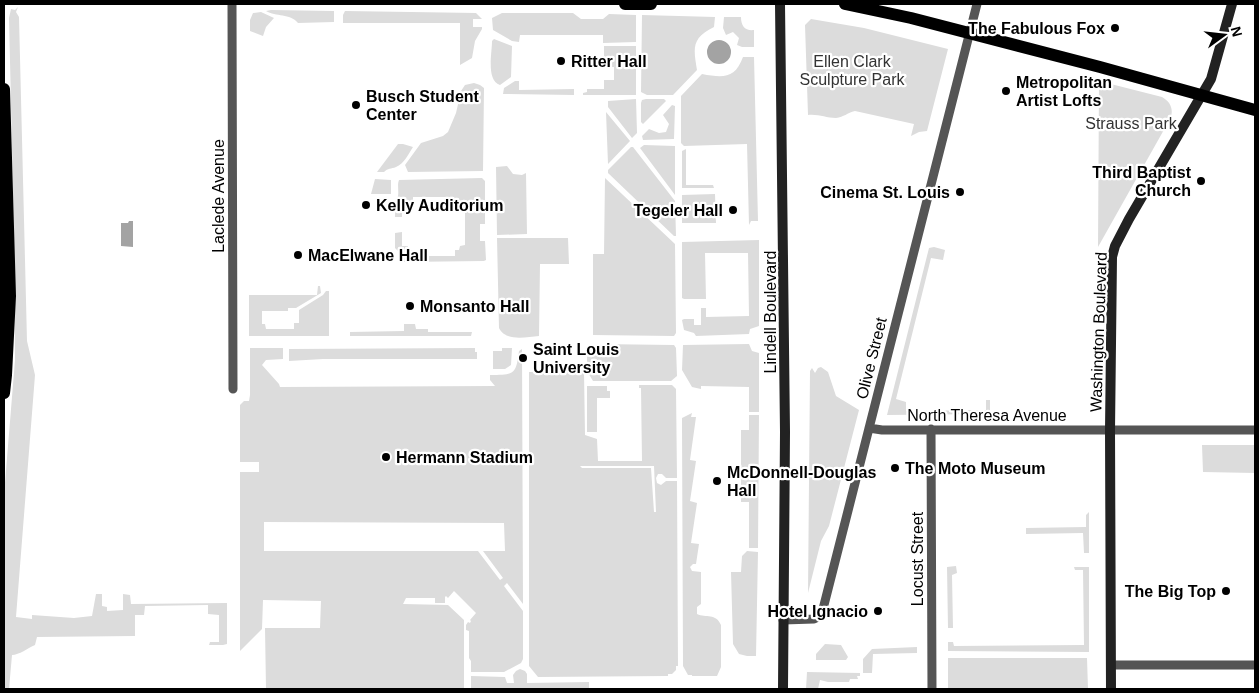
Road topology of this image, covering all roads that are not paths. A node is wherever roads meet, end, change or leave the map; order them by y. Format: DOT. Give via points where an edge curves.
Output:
graph roads {
  1 [pos="232,4"];
  2 [pos="625,4"];
  3 [pos="651,4"];
  4 [pos="780,4"];
  5 [pos="846,4"];
  6 [pos="977,4"];
  7 [pos="1232,4"];
  8 [pos="970,34"];
  9 [pos="4,89"];
  10 [pos="1201,96"];
  11 [pos="1255,110"];
  12 [pos="233,389"];
  13 [pos="4,393"];
  14 [pos="869,428"];
  15 [pos="932,429"];
  16 [pos="1110,430"];
  17 [pos="1255,430"];
  18 [pos="783,620"];
  19 [pos="1111,665"];
  20 [pos="1255,665"];
  21 [pos="783,689"];
  22 [pos="932,689"];
  23 [pos="1111,689"];
  1 -- 12 [label="street, Laclede Avenue"];
  2 -- 3 [label="main road"];
  4 -- 18 [label="main road, Lindell Boulevard" via="786,432"];
  5 -- 8 [label="main road"];
  6 -- 8 [label="street, Olive Street"];
  7 -- 10 [label="main road, Washington Boulevard" via="1214,71"];
  8 -- 10 [label="main road"];
  8 -- 14 [label="street, Olive Street"];
  9 -- 13 [label="main road" via="10,296"];
  10 -- 11 [label="main road"];
  10 -- 16 [label="main road, Washington Boulevard" via="1115,246 1112,257"];
  14 -- 15 [label="street, North Theresa Avenue"];
  14 -- 18 [label="street, Olive Street" via="821,613 811,620"];
  15 -- 16 [label="street, North Theresa Avenue"];
  15 -- 22 [label="street, Locust Street"];
  16 -- 17 [label="street, North Theresa Avenue"];
  16 -- 19 [label="main road, Washington Boulevard"];
  18 -- 21 [label="main road"];
  19 -- 20 [label="street"];
  19 -- 23 [label="main road, Washington Boulevard"];
}
